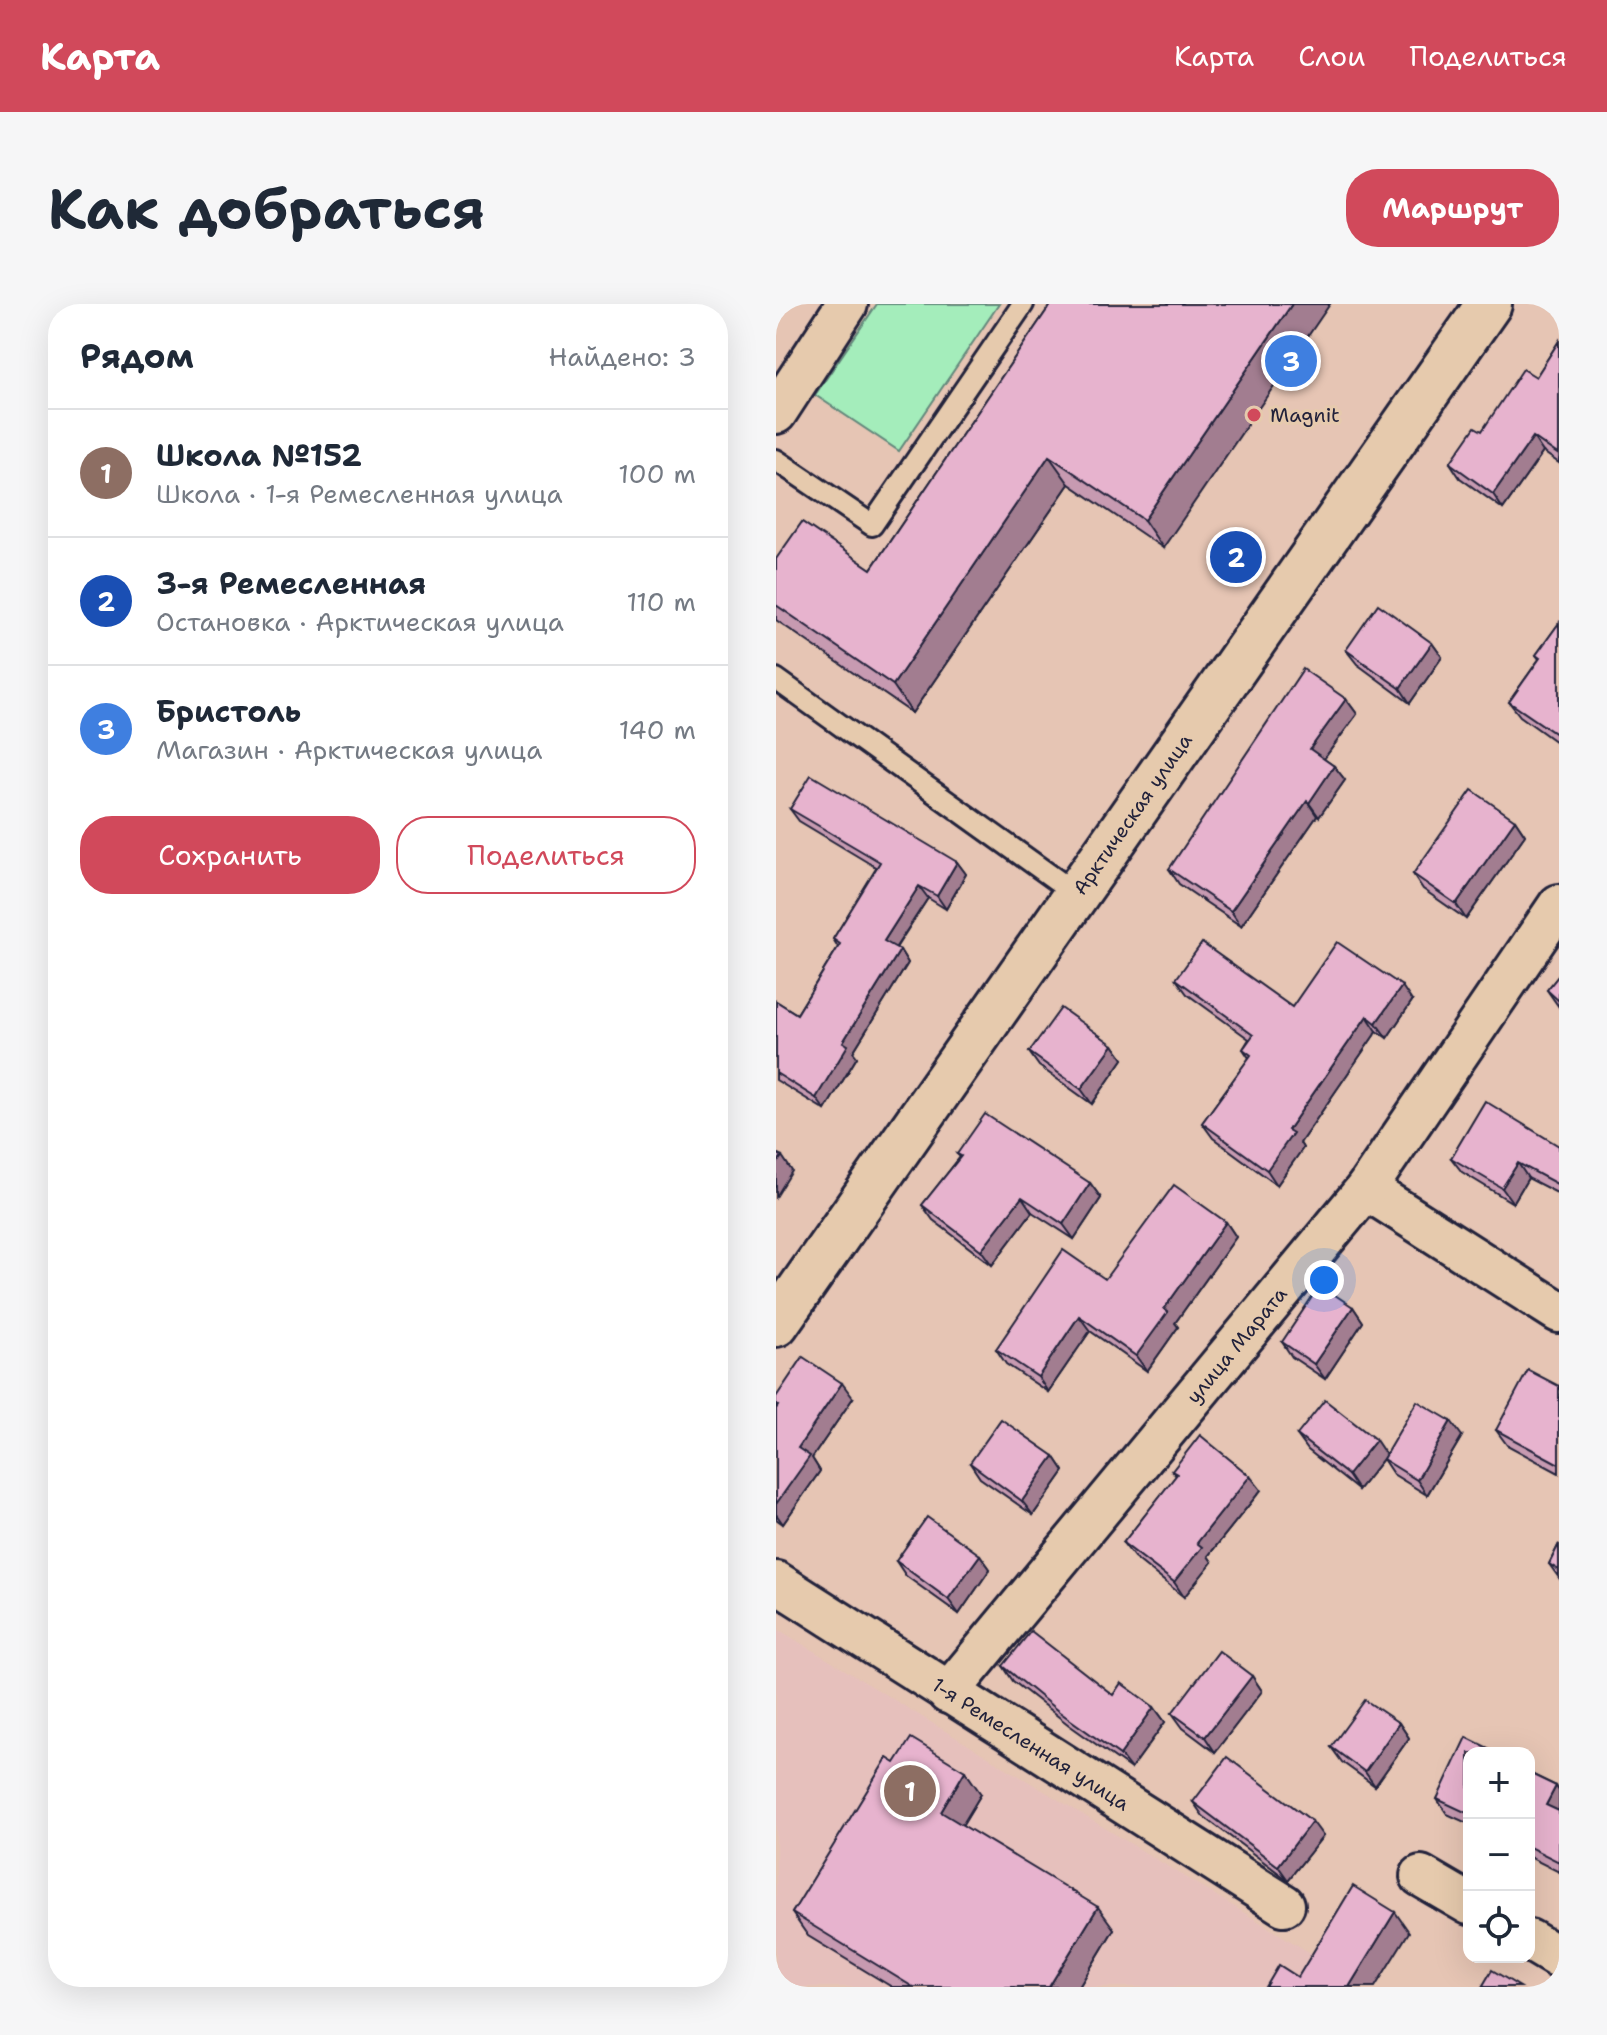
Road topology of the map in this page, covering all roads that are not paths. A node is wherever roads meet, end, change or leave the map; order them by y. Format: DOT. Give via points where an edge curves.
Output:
graph roads {
  1 [pos="847,304"];
  2 [pos="1023,304"];
  3 [pos="1489,304"];
  4 [pos="776,413"];
  5 [pos="776,460"];
  6 [pos="776,679"];
  7 [pos="1076,894"];
  8 [pos="1559,905"];
  9 [pos="1366,1189"];
  10 [pos="1559,1312"];
  11 [pos="776,1324"];
  12 [pos="776,1582"];
  13 [pos="948,1693"];
  14 [pos="1421,1876"];
  15 [pos="1463,1900"];
  16 [pos="1284,1905"];
  17 [pos="1535,1944"];
  18 [pos="1559,1958"];
  1 -- 4 [label="street"];
  2 -- 5 [label="lane" via="872,525"];
  3 -- 7 [label="street, Арктическая улица"];
  6 -- 7 [label="lane"];
  7 -- 11 [label="street, Арктическая улица"];
  8 -- 9 [label="street, улица Марата"];
  9 -- 10 [label="street"];
  9 -- 13 [label="street, улица Марата"];
  12 -- 13 [label="street, 1-я Ремесленная улица"];
  13 -- 16 [label="street, 1-я Ремесленная улица"];
  14 -- 15 [label="street"];
  17 -- 18 [label="street"];
}
